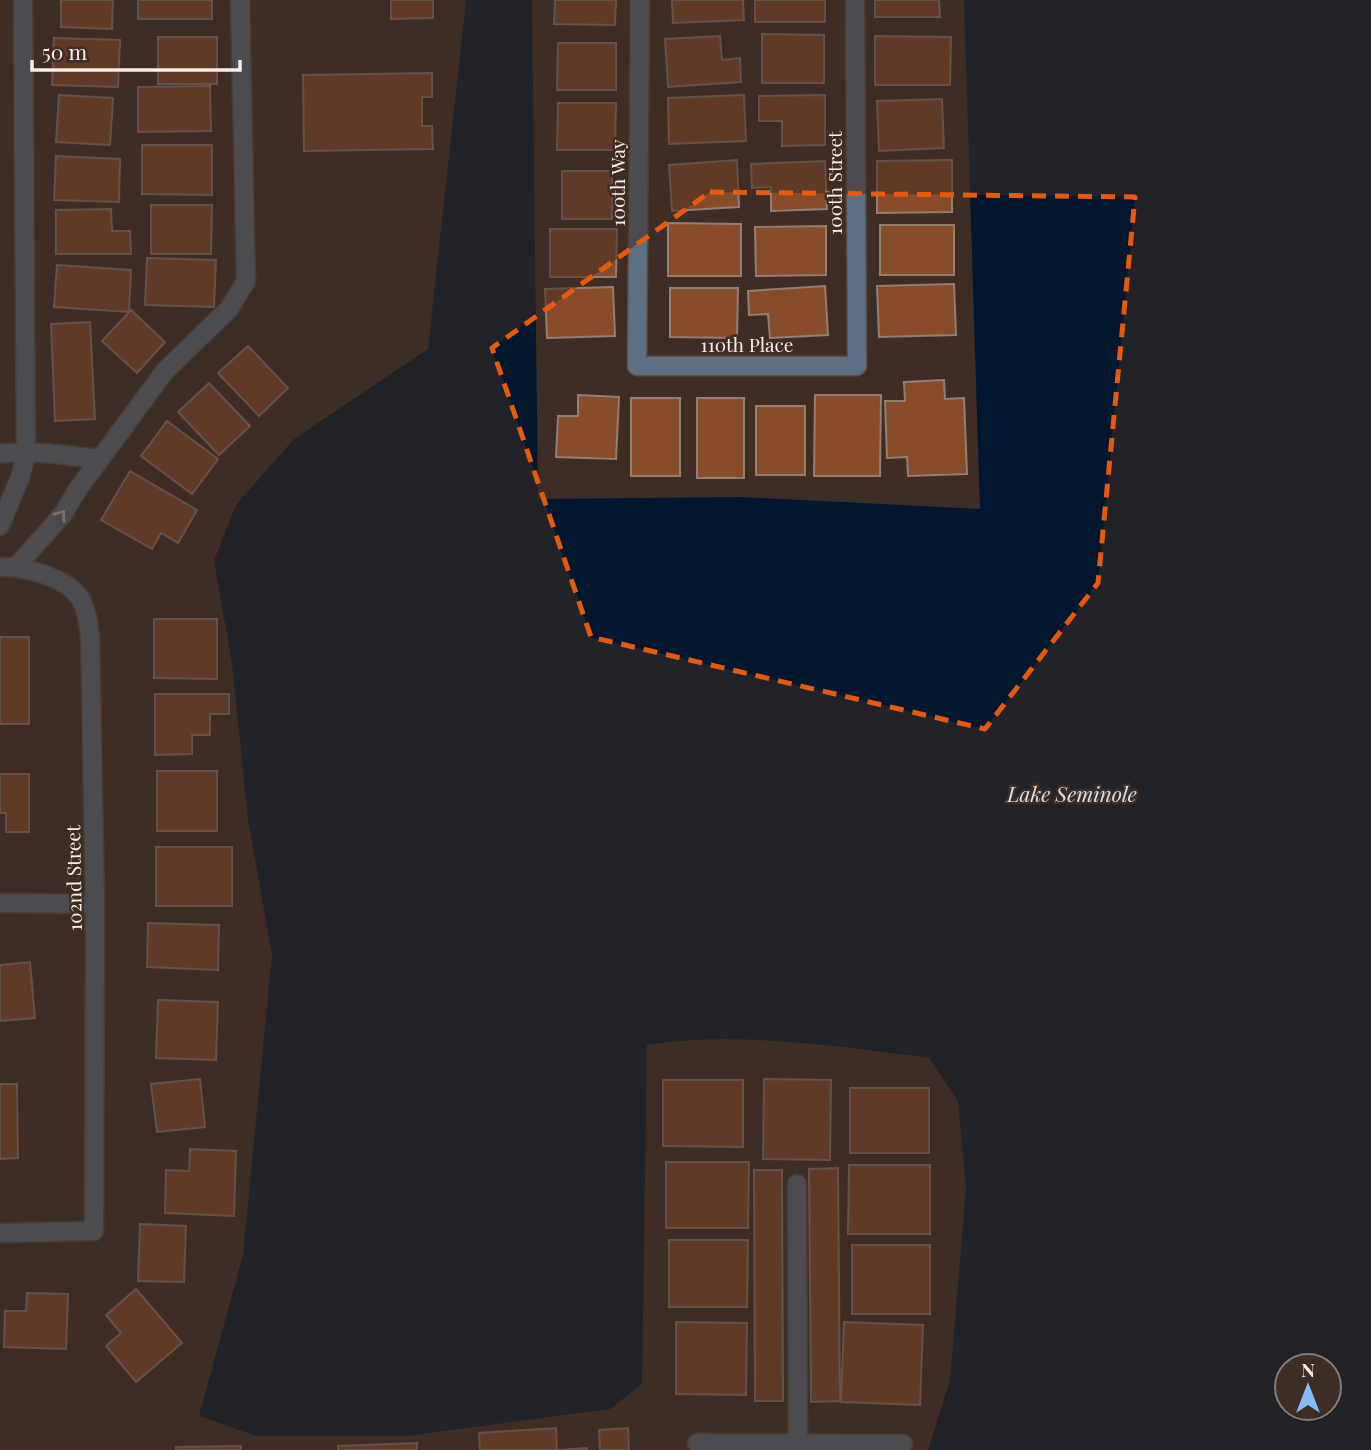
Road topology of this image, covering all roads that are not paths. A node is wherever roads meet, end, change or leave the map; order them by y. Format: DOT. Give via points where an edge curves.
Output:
graph roads {
  1 [pos="23,0"];
  2 [pos="240,0"];
  3 [pos="640,0"];
  4 [pos="855,0"];
  5 [pos="638,366"];
  6 [pos="856,366"];
  7 [pos="0,453"];
  8 [pos="26,454"];
  9 [pos="99,459"];
  10 [pos="0,526"];
  11 [pos="8,567"];
  12 [pos="0,902"];
  13 [pos="95,904"];
  14 [pos="797,1184"];
  15 [pos="0,1233"];
  16 [pos="697,1443"];
  17 [pos="903,1444"];
  18 [pos="798,1446"];
  1 -- 8 [label="street"];
  2 -- 9 [label="street" via="246,281 229,309 164,371"];
  3 -- 5 [label="street, 100th Way"];
  4 -- 6 [label="street, 100th Street"];
  5 -- 6 [label="street, 110th Place"];
  7 -- 8 [label="street"];
  8 -- 9 [label="street"];
  8 -- 10 [label="street"];
  11 -- 9 [label="street, one-way" via="63,514"];
  11 -- 13 [label="street, 102nd Street" via="66,583 82,600 90,634"];
  12 -- 13 [label="street"];
  13 -- 15 [label="street, 102nd Street" via="94,1231"];
  14 -- 18 [label="street"];
  16 -- 18 [label="street"];
  17 -- 18 [label="street"];
}
